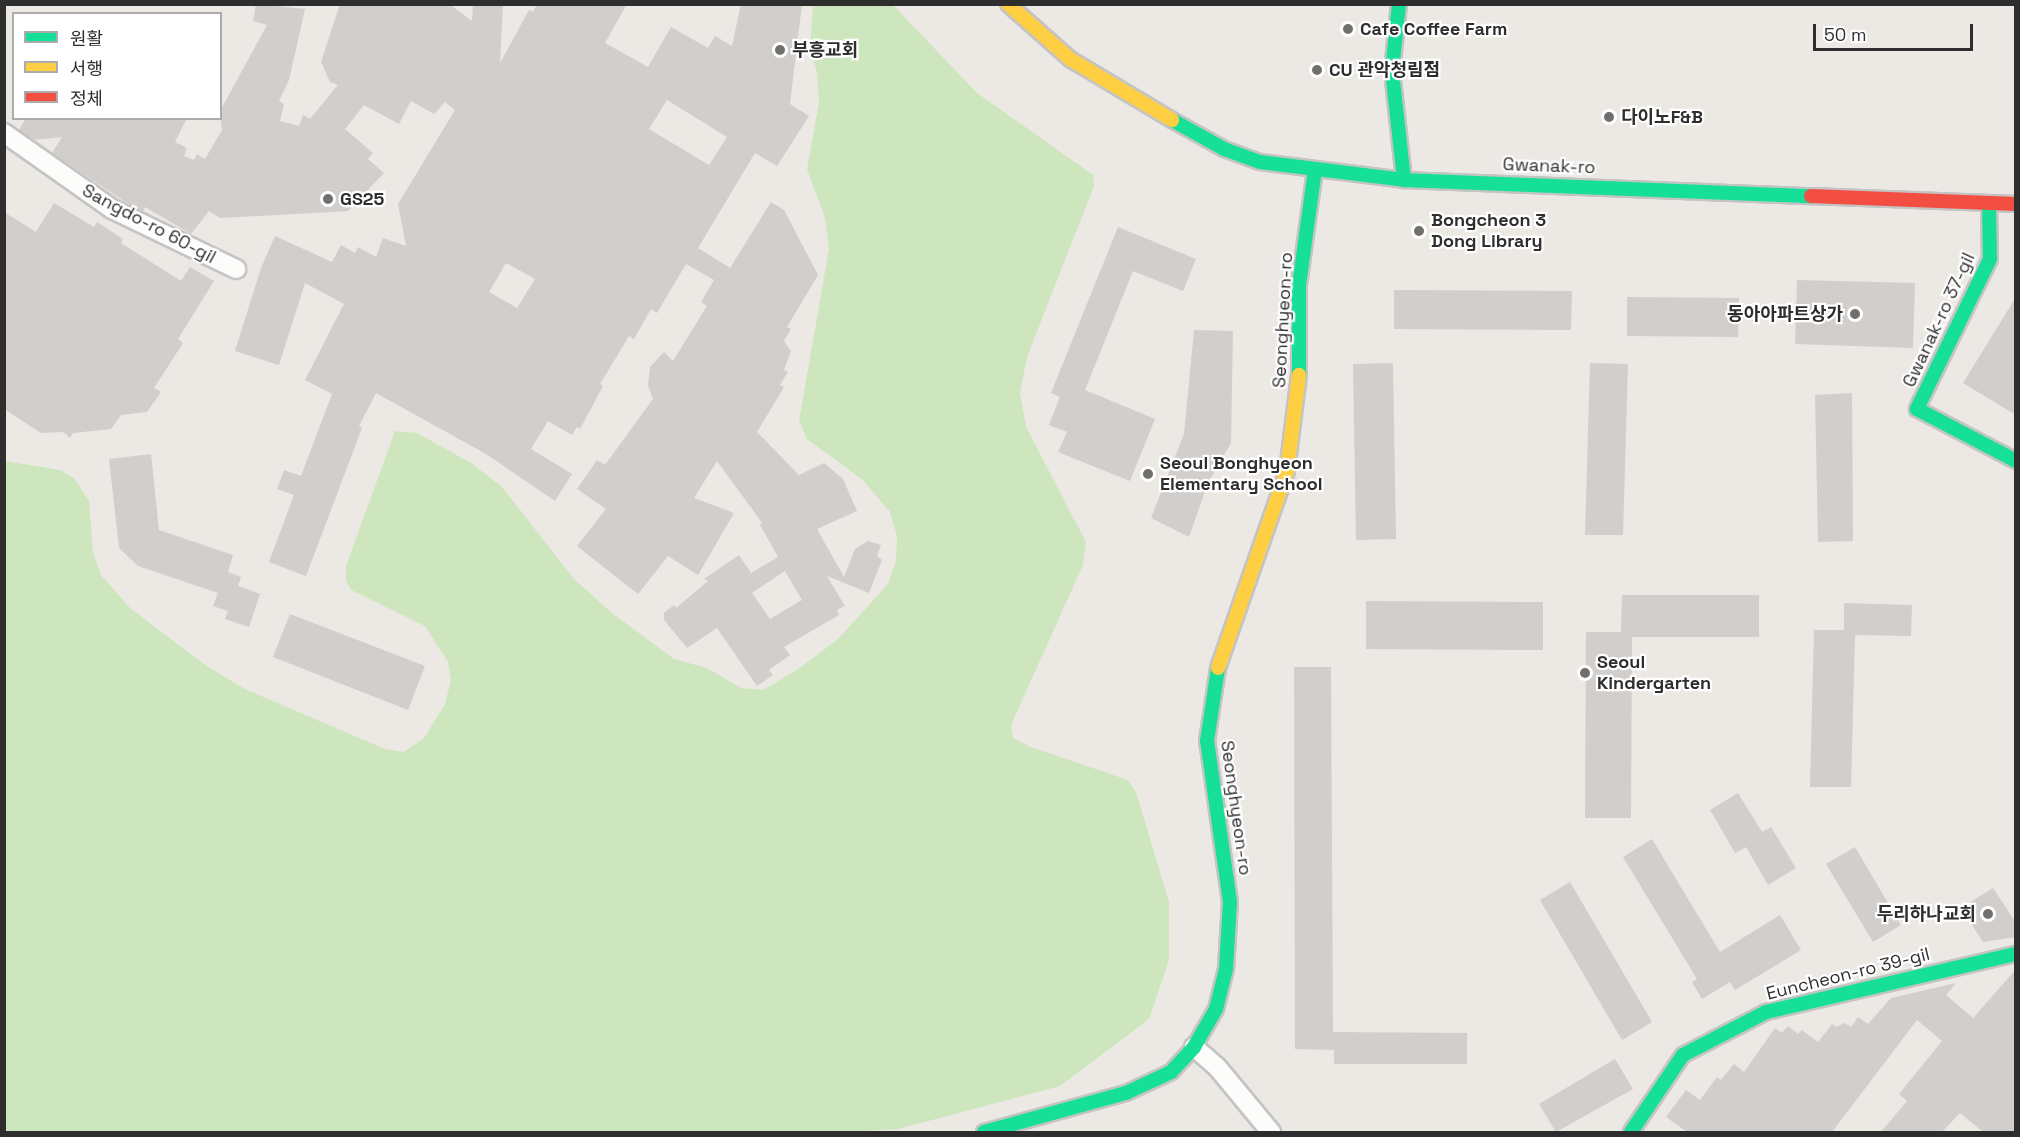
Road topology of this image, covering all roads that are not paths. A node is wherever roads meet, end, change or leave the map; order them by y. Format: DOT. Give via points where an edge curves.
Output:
graph roads {
  1 [pos="1008,4"];
  2 [pos="1399,4"];
  3 [pos="4,134"];
  4 [pos="1315,170"];
  5 [pos="1404,180"];
  6 [pos="1989,204"];
  7 [pos="2016,204"];
  8 [pos="236,269"];
  9 [pos="2016,461"];
  10 [pos="2016,954"];
  11 [pos="1194,1047"];
  12 [pos="984,1132"];
  13 [pos="1271,1132"];
  14 [pos="1631,1132"];
  1 -- 4 [label="street, Gwanak-ro" via="1070,59 1224,148 1260,162"];
  2 -- 5 [label="street" via="1392,70"];
  3 -- 8 [label="street, Sangdo-ro 60-gil" via="112,209"];
  4 -- 5 [label="street, Gwanak-ro"];
  4 -- 11 [label="street, Seonghyeon-ro" via="1299,285 1299,388 1287,471 1214,683 1207,741 1230,902 1226,969 1216,1009"];
  5 -- 6 [label="street, Gwanak-ro"];
  6 -- 7 [label="street, Gwanak-ro"];
  6 -- 9 [label="street, Gwanak-ro 37-gil" via="1990,259 1917,409"];
  10 -- 14 [label="street, Euncheon-ro 39-gil" via="1766,1012 1683,1056"];
  11 -- 12 [label="street, Seonghyeon-ro" via="1170,1072 1126,1093"];
  11 -- 13 [label="street" via="1217,1067"];
}
